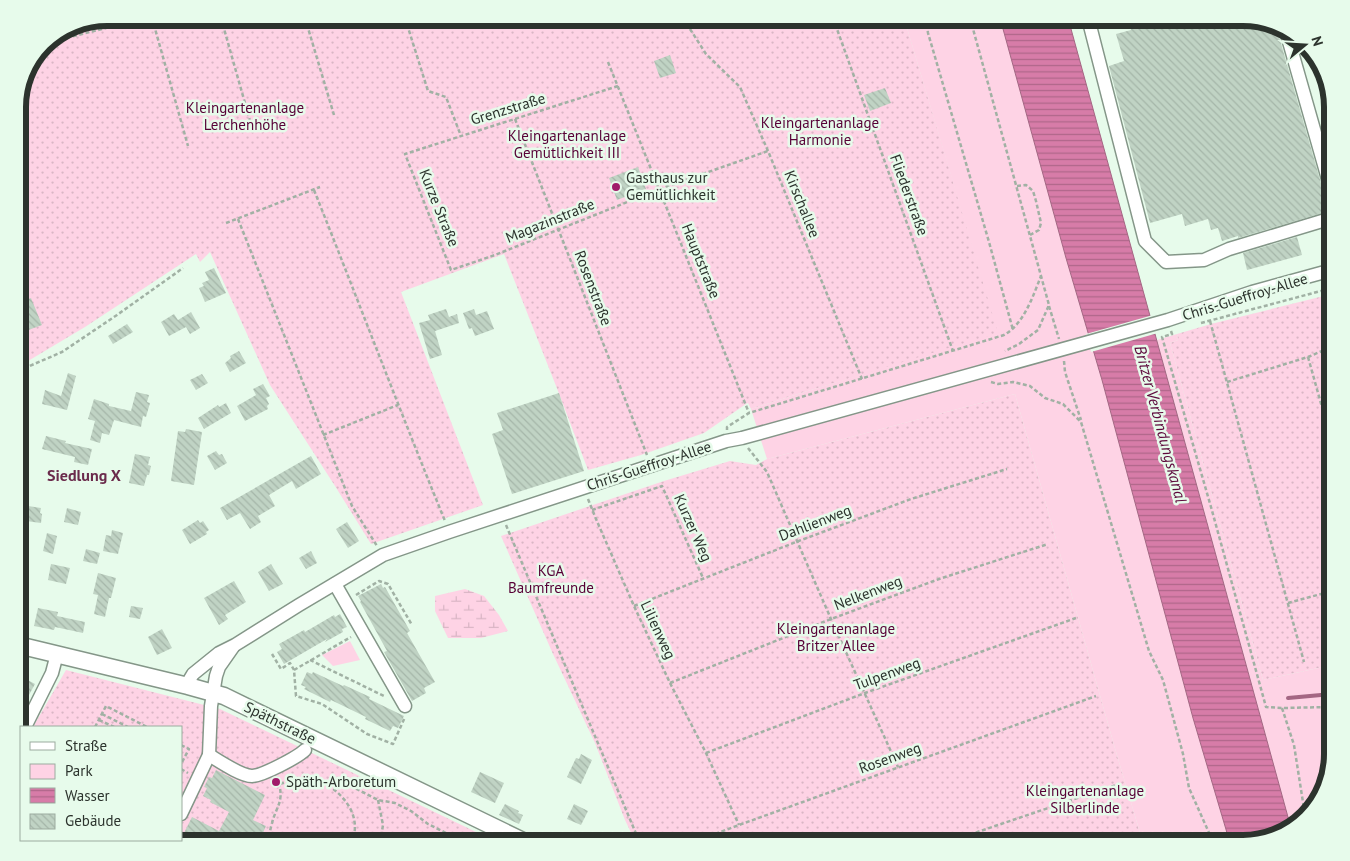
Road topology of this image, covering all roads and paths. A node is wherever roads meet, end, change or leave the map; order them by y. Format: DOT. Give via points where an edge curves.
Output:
graph roads {
  1 [pos="114,26"];
  2 [pos="154,26"];
  3 [pos="223,26"];
  4 [pos="307,26"];
  5 [pos="407,26"];
  6 [pos="688,26"];
  7 [pos="836,26"];
  8 [pos="927,26"];
  9 [pos="972,26"];
  10 [pos="1090,26"];
  11 [pos="65,38"];
  12 [pos="608,62"];
  13 [pos="1297,70"];
  14 [pos="618,86"];
  15 [pos="334,115"];
  16 [pos="515,119"];
  17 [pos="252,128"];
  18 [pos="461,136"];
  19 [pos="188,146"];
  20 [pos="768,151"];
  21 [pos="405,154"];
  22 [pos="1324,165"];
  23 [pos="1017,186"];
  24 [pos="320,187"];
  25 [pos="314,190"];
  26 [pos="660,190"];
  27 [pos="238,219"];
  28 [pos="1324,220"];
  29 [pos="226,223"];
  30 [pos="558,230"];
  31 [pos="1030,235"];
  32 [pos="183,268"];
  33 [pos="452,270"];
  34 [pos="1324,272"];
  35 [pos="1041,274"];
  36 [pos="1324,290"];
  37 [pos="1049,305"];
  38 [pos="1210,321"];
  39 [pos="1194,325"];
  40 [pos="1171,328"];
  41 [pos="1013,330"];
  42 [pos="1060,344"];
  43 [pos="1324,350"];
  44 [pos="953,351"];
  45 [pos="1002,353"];
  46 [pos="1308,357"];
  47 [pos="26,368"];
  48 [pos="987,370"];
  49 [pos="862,379"];
  50 [pos="1227,382"];
  51 [pos="398,405"];
  52 [pos="749,413"];
  53 [pos="1324,414"];
  54 [pos="1081,422"];
  55 [pos="323,435"];
  56 [pos="742,438"];
  57 [pos="726,441"];
  58 [pos="651,465"];
  59 [pos="1008,470"];
  60 [pos="662,486"];
  61 [pos="501,514"];
  62 [pos="449,532"];
  63 [pos="796,542"];
  64 [pos="1048,544"];
  65 [pos="383,555"];
  66 [pos="703,578"];
  67 [pos="335,584"];
  68 [pos="1324,592"];
  69 [pos="353,596"];
  70 [pos="1288,603"];
  71 [pos="634,606"];
  72 [pos="1076,618"];
  73 [pos="831,619"];
  74 [pos="412,625"];
  75 [pos="362,630"];
  76 [pos="235,645"];
  77 [pos="26,647"];
  78 [pos="57,654"];
  79 [pos="272,654"];
  80 [pos="310,660"];
  81 [pos="1304,662"];
  82 [pos="294,670"];
  83 [pos="670,683"];
  84 [pos="188,686"];
  85 [pos="212,693"];
  86 [pos="865,693"];
  87 [pos="1096,696"];
  88 [pos="405,706"];
  89 [pos="1324,707"];
  90 [pos="1282,708"];
  91 [pos="102,714"];
  92 [pos="99,720"];
  93 [pos="26,725"];
  94 [pos="96,726"];
  95 [pos="112,726"];
  96 [pos="126,726"];
  97 [pos="144,726"];
  98 [pos="303,744"];
  99 [pos="182,746"];
  100 [pos="706,753"];
  101 [pos="182,754"];
  102 [pos="209,755"];
  103 [pos="185,756"];
  104 [pos="182,763"];
  105 [pos="898,767"];
  106 [pos="269,779"];
  107 [pos="279,784"];
  108 [pos="326,784"];
  109 [pos="1119,784"];
  110 [pos="378,800"];
  111 [pos="1304,807"];
  112 [pos="182,812"];
  113 [pos="739,824"];
  114 [pos="270,835"];
  115 [pos="354,835"];
  116 [pos="382,835"];
  117 [pos="450,835"];
  118 [pos="507,835"];
  119 [pos="636,835"];
  120 [pos="713,835"];
  121 [pos="971,835"];
  122 [pos="1210,835"];
  1 -- 11 [label="path"];
  2 -- 19 [label="path"];
  3 -- 17 [label="path"];
  4 -- 15 [label="path"];
  5 -- 18 [label="path" via="428,91 446,97"];
  6 -- 20 [label="path, Kirschallee" via="706,54 740,87"];
  7 -- 44 [label="path, Fliederstraße"];
  8 -- 41 [label="path"];
  9 -- 23 [label="path"];
  10 -- 28 [label="street" via="1145,241 1166,262 1204,260 1228,249"];
  12 -- 14 [label="path, Hauptstraße"];
  13 -- 22 [label="street"];
  14 -- 16 [label="path, Grenzstraße"];
  14 -- 26 [label="path, Hauptstraße"];
  16 -- 18 [label="path, Grenzstraße"];
  16 -- 30 [label="path, Rosenstraße"];
  18 -- 21 [label="path, Grenzstraße"];
  20 -- 26 [label="path, Magazinstraße"];
  20 -- 49 [label="path, Kirschallee"];
  21 -- 33 [label="path, Kurze Straße"];
  23 -- 31 [label="path"];
  23 -- 31 [label="path" via="1026,185 1033,191 1036,201 1041,223 1039,230"];
  24 -- 25 [label="path"];
  25 -- 27 [label="path"];
  25 -- 51 [label="path"];
  26 -- 30 [label="path, Magazinstraße"];
  26 -- 52 [label="path, Hauptstraße"];
  27 -- 29 [label="path"];
  27 -- 55 [label="path"];
  30 -- 33 [label="path, Magazinstraße"];
  30 -- 58 [label="path, Rosenstraße"];
  31 -- 35 [label="path"];
  32 -- 47 [label="path" via="62,352"];
  34 -- 42 [label="street, Chris-Gueffroy-Allee" via="1085,344"];
  35 -- 37 [label="path"];
  35 -- 41 [label="path" via="1027,309"];
  36 -- 38 [label="path"];
  37 -- 42 [label="path"];
  37 -- 45 [label="path" via="1038,330"];
  38 -- 39 [label="path"];
  38 -- 50 [label="path"];
  40 -- 90 [label="path" via="1172,334 1162,337 1261,690 1266,707"];
  41 -- 44 [label="path"];
  42 -- 48 [label="street, Chris-Gueffroy-Allee"];
  42 -- 54 [label="path"];
  43 -- 46 [label="path"];
  44 -- 49 [label="path"];
  46 -- 50 [label="path"];
  46 -- 53 [label="path"];
  48 -- 54 [label="path" via="984,381 1030,386 1045,398 1063,404"];
  48 -- 56 [label="street, Chris-Gueffroy-Allee"];
  49 -- 52 [label="path"];
  50 -- 70 [label="path"];
  51 -- 55 [label="path"];
  51 -- 62 [label="path"];
  52 -- 57 [label="path" via="727,427"];
  54 -- 122 [label="path" via="1149,650 1162,680 1189,788"];
  55 -- 65 [label="path" via="352,506"];
  56 -- 57 [label="street, Chris-Gueffroy-Allee"];
  56 -- 63 [label="path" via="766,472"];
  57 -- 58 [label="street, Chris-Gueffroy-Allee"];
  58 -- 61 [label="street, Chris-Gueffroy-Allee"];
  59 -- 63 [label="path, Dahlienweg" via="911,499"];
  60 -- 66 [label="path, Kurzer Weg"];
  60 -- 71 [label="path, Lilienweg" via="592,510"];
  61 -- 62 [label="street, Chris-Gueffroy-Allee"];
  61 -- 119 [label="path"];
  62 -- 65 [label="street, Chris-Gueffroy-Allee"];
  63 -- 66 [label="path, Dahlienweg"];
  63 -- 73 [label="path"];
  64 -- 73 [label="path, Nelkenweg" via="939,579"];
  65 -- 67 [label="street, Chris-Gueffroy-Allee"];
  66 -- 71 [label="path, Dahlienweg"];
  67 -- 75 [label="street"];
  67 -- 76 [label="street, Chris-Gueffroy-Allee"];
  68 -- 70 [label="path"];
  69 -- 74 [label="path" via="379,581 388,584"];
  70 -- 81 [label="path"];
  71 -- 83 [label="path, Lilienweg"];
  72 -- 86 [label="path, Tulpenweg"];
  73 -- 83 [label="path, Nelkenweg"];
  73 -- 86 [label="path"];
  75 -- 80 [label="path"];
  75 -- 88 [label="street"];
  76 -- 84 [label="street, Chris-Gueffroy-Allee" via="219,653 194,674"];
  76 -- 85 [label="street, Chris-Gueffroy-Allee" via="219,668"];
  77 -- 78 [label="main road, Späthstraße"];
  78 -- 84 [label="main road, Späthstraße"];
  78 -- 93 [label="street" via="52,673"];
  79 -- 82 [label="path" via="281,669 290,664"];
  80 -- 82 [label="path"];
  80 -- 88 [label="path"];
  82 -- 88 [label="path" via="296,696 322,704 367,734 393,744 408,711"];
  83 -- 100 [label="path, Lilienweg"];
  84 -- 85 [label="main road, Späthstraße"];
  85 -- 98 [label="main road, Späthstraße" via="224,696"];
  85 -- 102 [label="street, Chris-Gueffroy-Allee"];
  86 -- 100 [label="path, Tulpenweg"];
  86 -- 105 [label="path"];
  87 -- 105 [label="path, Rosenweg"];
  89 -- 90 [label="path"];
  90 -- 111 [label="path" via="1294,745"];
  91 -- 92 [label="path"];
  91 -- 96 [label="path"];
  91 -- 97 [label="path" via="106,706"];
  92 -- 94 [label="path"];
  92 -- 95 [label="path"];
  98 -- 102 [label="street" via="301,754 274,769 252,776 234,770"];
  98 -- 118 [label="main road, Späthstraße"];
  99 -- 103 [label="path" via="189,749"];
  100 -- 113 [label="path, Lilienweg"];
  101 -- 103 [label="path"];
  102 -- 112 [label="street"];
  103 -- 104 [label="path"];
  105 -- 113 [label="path, Rosenweg"];
  106 -- 107 [label="path"];
  107 -- 108 [label="path" via="299,779"];
  107 -- 114 [label="path" via="281,800"];
  108 -- 110 [label="path" via="340,782"];
  108 -- 115 [label="path" via="336,790 352,809"];
  109 -- 121 [label="path"];
  110 -- 116 [label="path"];
  110 -- 117 [label="path" via="411,811"];
  113 -- 120 [label="path, Rosenweg"];
}
